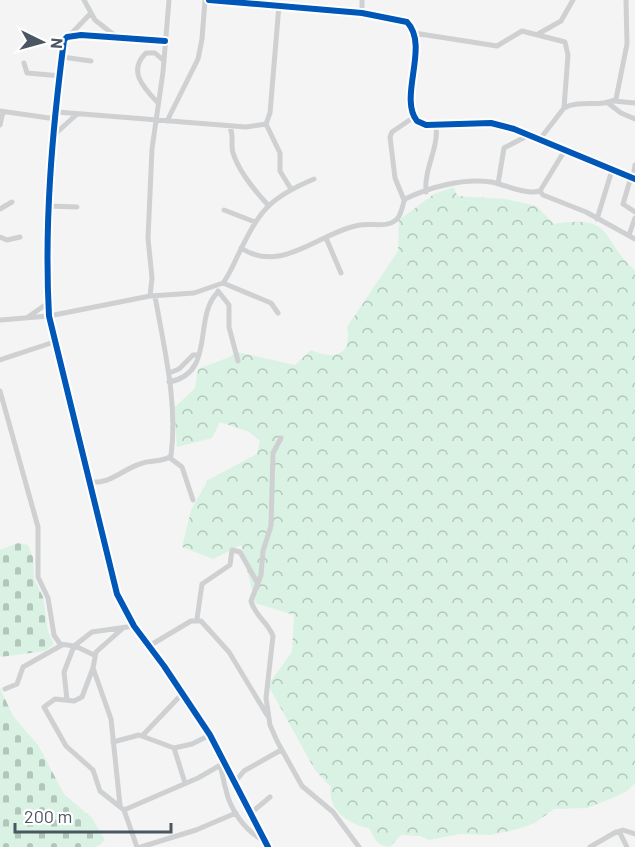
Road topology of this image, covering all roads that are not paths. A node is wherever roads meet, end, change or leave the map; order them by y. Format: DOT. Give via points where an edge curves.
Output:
graph roads {
  1 [pos="84,0"];
  2 [pos="169,0"];
  3 [pos="207,0"];
  4 [pos="362,0"];
  5 [pos="573,0"];
  6 [pos="626,0"];
  7 [pos="279,6"];
  8 [pos="362,13"];
  9 [pos="91,14"];
  10 [pos="558,23"];
  11 [pos="414,33"];
  12 [pos="538,34"];
  13 [pos="69,36"];
  14 [pos="118,38"];
  15 [pos="556,39"];
  16 [pos="627,40"];
  17 [pos="165,41"];
  18 [pos="635,46"];
  19 [pos="62,57"];
  20 [pos="91,61"];
  21 [pos="164,61"];
  22 [pos="24,63"];
  23 [pos="61,76"];
  24 [pos="611,102"];
  25 [pos="158,103"];
  26 [pos="635,103"];
  27 [pos="564,108"];
  28 [pos="2,112"];
  29 [pos="78,114"];
  30 [pos="56,115"];
  31 [pos="414,117"];
  32 [pos="635,119"];
  33 [pos="155,120"];
  34 [pos="167,121"];
  35 [pos="266,124"];
  36 [pos="0,125"];
  37 [pos="436,125"];
  38 [pos="230,126"];
  39 [pos="529,135"];
  40 [pos="53,136"];
  41 [pos="540,139"];
  42 [pos="565,150"];
  43 [pos="635,165"];
  44 [pos="612,170"];
  45 [pos="633,178"];
  46 [pos="314,179"];
  47 [pos="498,184"];
  48 [pos="291,189"];
  49 [pos="540,191"];
  50 [pos="426,192"];
  51 [pos="404,200"];
  52 [pos="12,202"];
  53 [pos="268,205"];
  54 [pos="48,206"];
  55 [pos="77,207"];
  56 [pos="0,209"];
  57 [pos="224,210"];
  58 [pos="635,212"];
  59 [pos="635,218"];
  60 [pos="597,219"];
  61 [pos="255,222"];
  62 [pos="629,235"];
  63 [pos="0,237"];
  64 [pos="20,237"];
  65 [pos="326,238"];
  66 [pos="635,239"];
  67 [pos="242,248"];
  68 [pos="341,273"];
  69 [pos="223,283"];
  70 [pos="216,290"];
  71 [pos="152,296"];
  72 [pos="48,303"];
  73 [pos="278,313"];
  74 [pos="49,316"];
  75 [pos="27,318"];
  76 [pos="0,320"];
  77 [pos="54,342"];
  78 [pos="199,355"];
  79 [pos="0,360"];
  80 [pos="238,361"];
  81 [pos="169,373"];
  82 [pos="169,382"];
  83 [pos="0,391"];
  84 [pos="281,438"];
  85 [pos="170,458"];
  86 [pos="89,482"];
  87 [pos="193,500"];
  88 [pos="258,584"];
  89 [pos="197,619"];
  90 [pos="134,626"];
  91 [pos="122,629"];
  92 [pos="62,645"];
  93 [pos="75,646"];
  94 [pos="148,646"];
  95 [pos="94,655"];
  96 [pos="93,668"];
  97 [pos="5,689"];
  98 [pos="182,693"];
  99 [pos="67,700"];
  100 [pos="269,719"];
  101 [pos="210,735"];
  102 [pos="142,736"];
  103 [pos="113,742"];
  104 [pos="174,748"];
  105 [pos="281,750"];
  106 [pos="222,764"];
  107 [pos="185,783"];
  108 [pos="234,783"];
  109 [pos="270,797"];
  110 [pos="122,808"];
  111 [pos="236,813"];
  112 [pos="250,813"];
  113 [pos="617,832"];
  114 [pos="635,834"];
  115 [pos="265,841"];
  116 [pos="139,847"];
  117 [pos="268,847"];
  118 [pos="359,847"];
  119 [pos="590,847"];
  120 [pos="627,847"];
  1 -- 9 [label="street"];
  2 -- 17 [label="street"];
  3 -- 7 [label="street"];
  3 -- 34 [label="street" via="198,59"];
  4 -- 8 [label="street"];
  5 -- 10 [label="street"];
  6 -- 16 [label="street"];
  7 -- 8 [label="street"];
  7 -- 35 [label="street"];
  8 -- 11 [label="street" via="407,22"];
  9 -- 13 [label="street"];
  9 -- 14 [label="street"];
  10 -- 12 [label="street"];
  10 -- 15 [label="street"];
  11 -- 12 [label="street" via="497,46 522,31"];
  11 -- 31 [label="street"];
  12 -- 15 [label="street"];
  13 -- 14 [label="street"];
  13 -- 19 [label="street" via="64,40"];
  14 -- 17 [label="street"];
  15 -- 27 [label="street" via="567,47"];
  16 -- 18 [label="street"];
  16 -- 24 [label="street" via="619,92"];
  17 -- 21 [label="street"];
  19 -- 20 [label="street"];
  19 -- 23 [label="street"];
  21 -- 25 [label="street"];
  21 -- 25 [label="street" via="154,53 146,53 137,70 140,82"];
  22 -- 23 [label="street" via="27,73"];
  23 -- 30 [label="street"];
  24 -- 26 [label="street"];
  24 -- 27 [label="street" via="574,103"];
  24 -- 32 [label="street" via="621,113"];
  25 -- 33 [label="street"];
  27 -- 41 [label="street"];
  28 -- 30 [label="street"];
  28 -- 36 [label="street"];
  29 -- 30 [label="street"];
  29 -- 33 [label="street"];
  29 -- 40 [label="street"];
  30 -- 40 [label="street"];
  31 -- 37 [label="street" via="426,125"];
  31 -- 51 [label="street" via="390,137 395,178"];
  33 -- 34 [label="street"];
  33 -- 71 [label="street" via="148,238"];
  34 -- 38 [label="street"];
  35 -- 38 [label="street"];
  35 -- 48 [label="street" via="279,153 280,171"];
  37 -- 39 [label="street" via="491,123"];
  37 -- 50 [label="street"];
  38 -- 53 [label="street" via="235,159"];
  39 -- 41 [label="street"];
  39 -- 47 [label="street" via="504,148"];
  40 -- 54 [label="street"];
  41 -- 42 [label="street"];
  42 -- 44 [label="street"];
  42 -- 49 [label="street"];
  43 -- 45 [label="street"];
  44 -- 45 [label="street"];
  44 -- 60 [label="street"];
  45 -- 58 [label="street" via="623,204"];
  46 -- 48 [label="street"];
  47 -- 49 [label="street"];
  47 -- 50 [label="street" via="469,180"];
  48 -- 53 [label="street"];
  49 -- 60 [label="street"];
  50 -- 51 [label="street"];
  51 -- 65 [label="street" via="400,216 391,223 359,225"];
  52 -- 56 [label="street"];
  53 -- 61 [label="street"];
  54 -- 55 [label="street"];
  54 -- 72 [label="street"];
  57 -- 61 [label="street"];
  59 -- 62 [label="street"];
  60 -- 62 [label="street"];
  61 -- 67 [label="street"];
  62 -- 66 [label="street"];
  63 -- 64 [label="street"];
  65 -- 67 [label="street" via="273,258 260,257"];
  65 -- 68 [label="street"];
  67 -- 69 [label="street"];
  69 -- 70 [label="street"];
  69 -- 73 [label="street" via="271,303"];
  70 -- 71 [label="street"];
  70 -- 78 [label="street" via="208,306"];
  70 -- 80 [label="street" via="229,305 229,327"];
  71 -- 74 [label="street"];
  71 -- 81 [label="street"];
  72 -- 74 [label="street"];
  72 -- 75 [label="street"];
  74 -- 75 [label="street"];
  74 -- 77 [label="street"];
  75 -- 76 [label="street"];
  77 -- 79 [label="street"];
  77 -- 86 [label="street"];
  78 -- 81 [label="street" via="193,355"];
  78 -- 82 [label="street" via="187,378"];
  81 -- 82 [label="street"];
  82 -- 85 [label="street"];
  83 -- 92 [label="street" via="38,527 38,577 48,598 54,635"];
  84 -- 88 [label="street" via="273,453 272,519"];
  85 -- 86 [label="street" via="134,466 106,482"];
  85 -- 87 [label="street" via="182,467"];
  86 -- 90 [label="street" via="114,585"];
  88 -- 89 [label="street" via="240,552 232,550 230,566 202,584"];
  88 -- 100 [label="street" via="251,604 273,636 266,688"];
  89 -- 94 [label="street"];
  89 -- 100 [label="street" via="225,647"];
  90 -- 91 [label="street"];
  90 -- 94 [label="street"];
  91 -- 93 [label="street" via="92,632"];
  91 -- 95 [label="street"];
  92 -- 93 [label="street"];
  92 -- 97 [label="street" via="22,667 17,684"];
  93 -- 95 [label="street"];
  93 -- 99 [label="street" via="64,672"];
  94 -- 98 [label="street"];
  95 -- 96 [label="street"];
  96 -- 99 [label="street" via="84,696"];
  96 -- 103 [label="street" via="111,719"];
  98 -- 101 [label="street"];
  98 -- 102 [label="street"];
  99 -- 110 [label="street" via="55,699 45,704 45,709 66,746 93,770 103,795"];
  100 -- 105 [label="street"];
  101 -- 104 [label="street"];
  101 -- 106 [label="street"];
  102 -- 103 [label="street"];
  102 -- 104 [label="street"];
  103 -- 110 [label="street"];
  104 -- 107 [label="street"];
  105 -- 108 [label="street" via="244,771"];
  105 -- 118 [label="street" via="302,786 333,812"];
  106 -- 107 [label="street"];
  106 -- 108 [label="street"];
  106 -- 111 [label="street" via="226,792"];
  107 -- 110 [label="street"];
  108 -- 112 [label="street"];
  109 -- 112 [label="street"];
  110 -- 116 [label="street"];
  111 -- 115 [label="street" via="251,832"];
  111 -- 116 [label="street"];
  112 -- 115 [label="street"];
  113 -- 114 [label="street"];
  113 -- 119 [label="street"];
  113 -- 120 [label="street"];
  115 -- 117 [label="street"];
}
